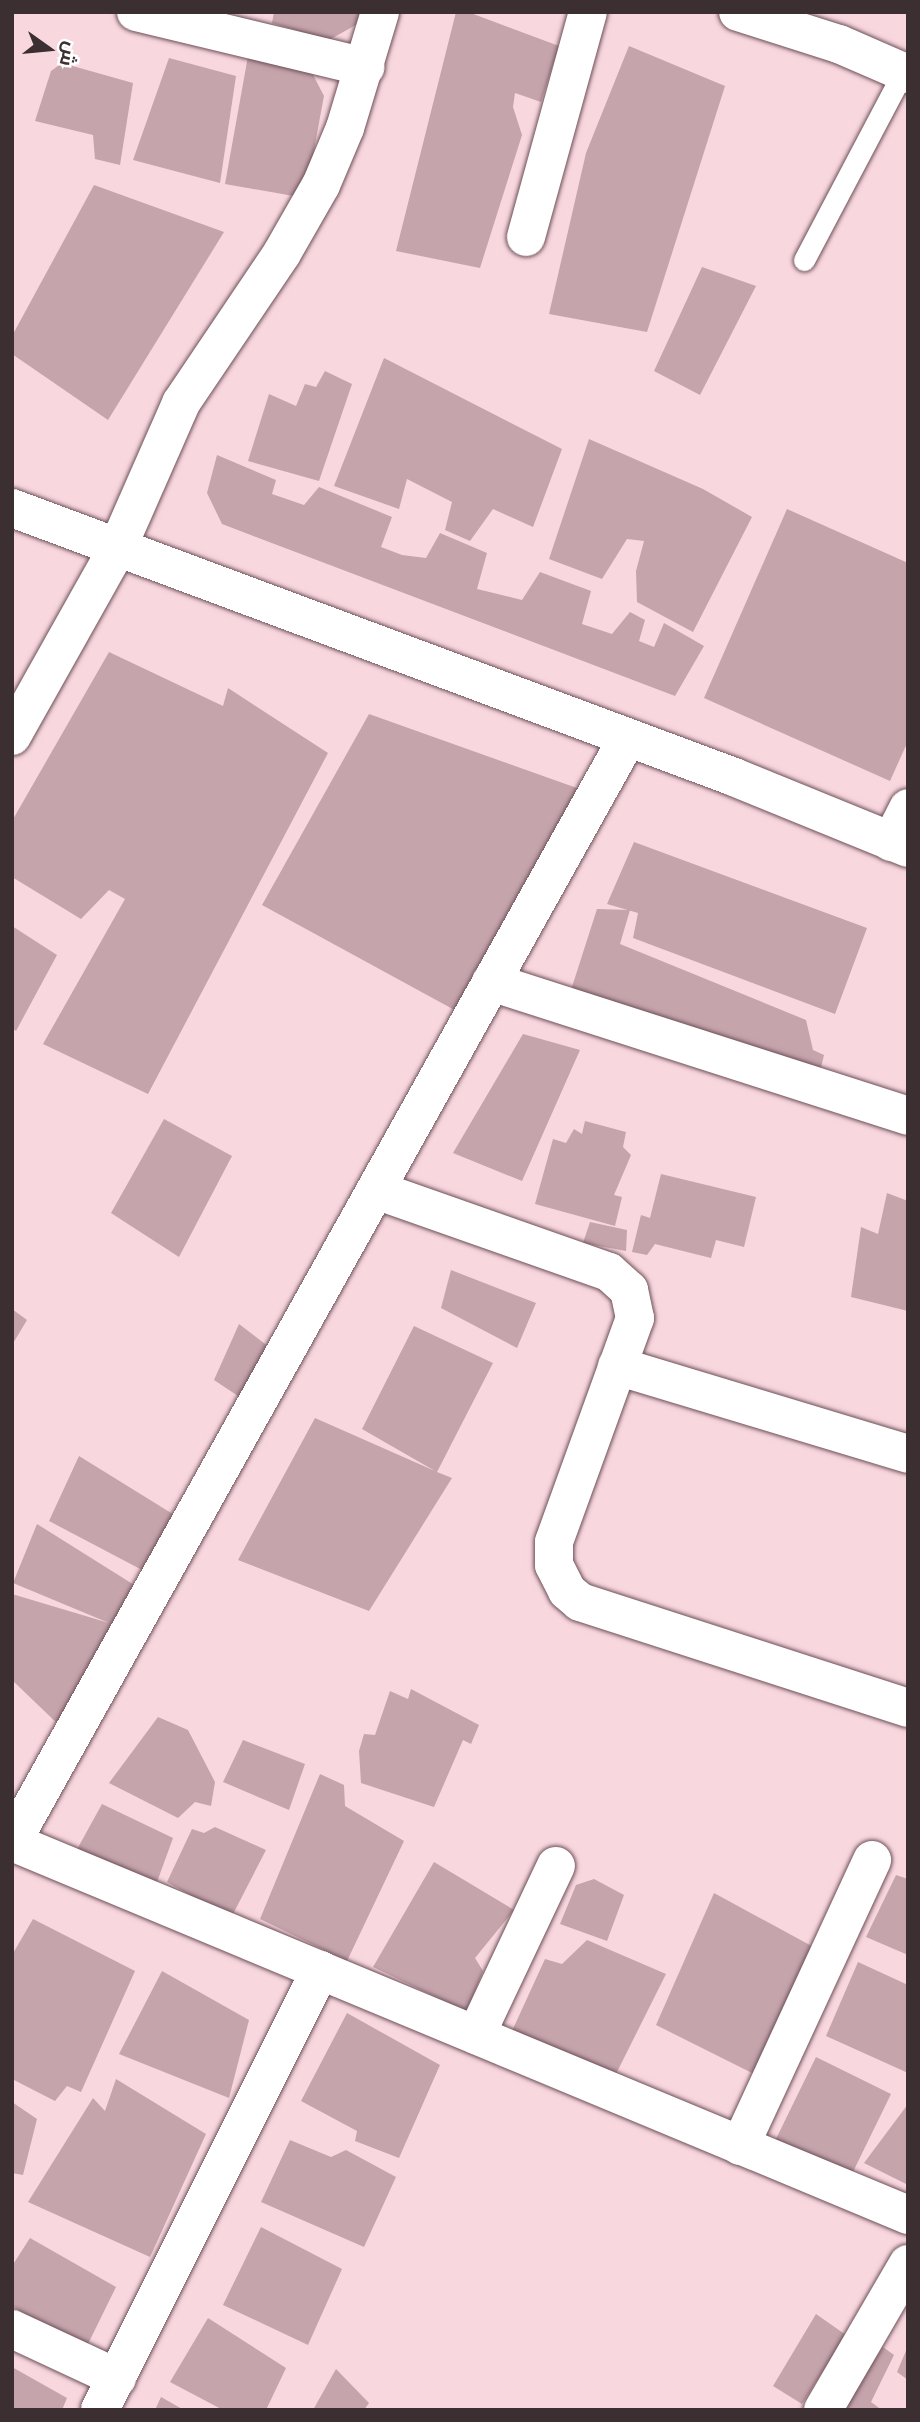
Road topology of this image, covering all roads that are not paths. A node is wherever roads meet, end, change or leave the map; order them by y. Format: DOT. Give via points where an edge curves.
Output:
graph roads {
  1 [pos="136,12"];
  2 [pos="380,12"];
  3 [pos="587,12"];
  4 [pos="738,12"];
  5 [pos="365,67"];
  6 [pos="905,73"];
  7 [pos="526,237"];
  8 [pos="804,260"];
  9 [pos="12,508"];
  10 [pos="117,549"];
  11 [pos="12,736"];
  12 [pos="627,739"];
  13 [pos="908,808"];
  14 [pos="899,845"];
  15 [pos="491,982"];
  16 [pos="908,1116"];
  17 [pos="376,1190"];
  18 [pos="617,1366"];
  19 [pos="908,1454"];
  20 [pos="908,1708"];
  21 [pos="12,1842"];
  22 [pos="872,1860"];
  23 [pos="556,1866"];
  24 [pos="320,1970"];
  25 [pos="476,2035"];
  26 [pos="740,2146"];
  27 [pos="908,2215"];
  28 [pos="908,2264"];
  29 [pos="12,2329"];
  30 [pos="108,2394"];
  31 [pos="823,2410"];
  1 -- 5 [label="street"];
  2 -- 5 [label="street"];
  3 -- 7 [label="street"];
  4 -- 6 [label="street" via="839,44"];
  5 -- 10 [label="street" via="321,185 282,253 181,403"];
  6 -- 8 [label="lane"];
  9 -- 10 [label="street"];
  10 -- 11 [label="street"];
  10 -- 12 [label="street"];
  12 -- 14 [label="street"];
  12 -- 15 [label="street"];
  13 -- 14 [label="street"];
  15 -- 16 [label="street"];
  15 -- 17 [label="street"];
  17 -- 18 [label="street" via="620,1279 631,1296 635,1318"];
  17 -- 21 [label="street"];
  18 -- 19 [label="street"];
  18 -- 20 [label="street" via="554,1542 554,1565 567,1591 580,1602"];
  21 -- 24 [label="street"];
  22 -- 26 [label="street"];
  23 -- 25 [label="street"];
  24 -- 25 [label="street"];
  24 -- 30 [label="street"];
  25 -- 26 [label="street"];
  26 -- 27 [label="street"];
  28 -- 31 [label="street"];
  29 -- 30 [label="street"];
}
